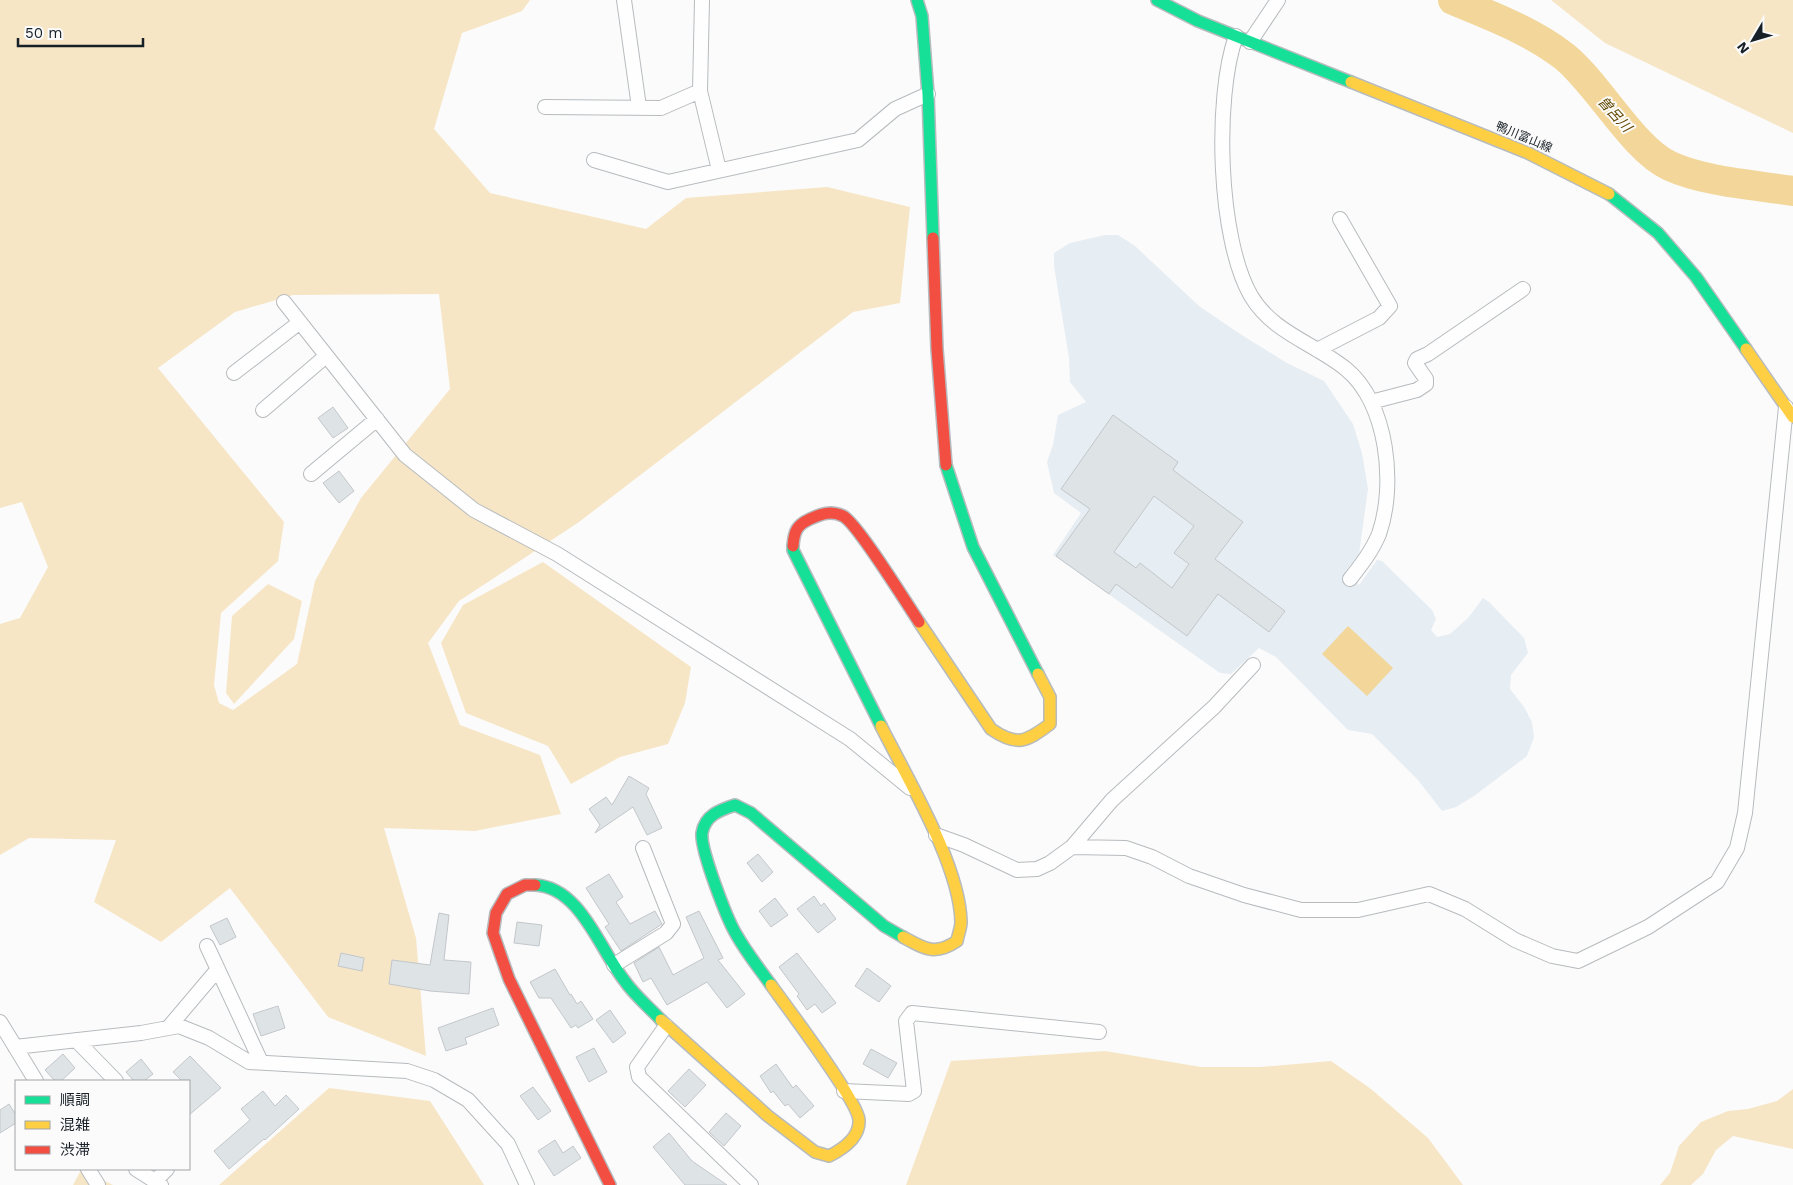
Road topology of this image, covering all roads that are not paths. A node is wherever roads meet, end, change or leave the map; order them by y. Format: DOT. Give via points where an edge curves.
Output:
graph roads {
  1 [pos="624,0"];
  2 [pos="702,0"];
  3 [pos="917,0"];
  4 [pos="1157,0"];
  5 [pos="1278,0"];
  6 [pos="1236,36"];
  7 [pos="1250,42"];
  8 [pos="700,91"];
  9 [pos="928,94"];
  10 [pos="545,107"];
  11 [pos="639,107"];
  12 [pos="594,160"];
  13 [pos="719,170"];
  14 [pos="1340,219"];
  15 [pos="1523,289"];
  16 [pos="284,302"];
  17 [pos="300,322"];
  18 [pos="1317,350"];
  19 [pos="326,356"];
  20 [pos="234,373"];
  21 [pos="1371,402"];
  22 [pos="263,410"];
  23 [pos="1790,412"];
  24 [pos="377,419"];
  25 [pos="311,474"];
  26 [pos="1350,578"];
  27 [pos="1253,665"];
  28 [pos="916,793"];
  29 [pos="936,835"];
  30 [pos="1072,846"];
  31 [pos="643,848"];
  32 [pos="207,946"];
  33 [pos="614,965"];
  34 [pos="218,969"];
  35 [pos="0,1022"];
  36 [pos="666,1026"];
  37 [pos="168,1028"];
  38 [pos="1098,1032"];
  39 [pos="76,1040"];
  40 [pos="15,1047"];
  41 [pos="261,1062"];
  42 [pos="35,1080"];
  43 [pos="115,1080"];
  44 [pos="844,1090"];
  45 [pos="89,1170"];
  46 [pos="138,1170"];
  47 [pos="167,1170"];
  48 [pos="158,1183"];
  49 [pos="98,1185"];
  50 [pos="527,1185"];
  51 [pos="610,1185"];
  52 [pos="751,1185"];
  1 -- 11 [label="street"];
  2 -- 8 [label="street"];
  3 -- 9 [label="street" via="922,16"];
  4 -- 6 [label="street, 鴨川富山線"];
  5 -- 7 [label="street"];
  6 -- 7 [label="street, 鴨川富山線"];
  6 -- 18 [label="street" via="1227,71 1222,127 1227,200 1240,266 1252,296 1269,318"];
  7 -- 23 [label="street, 鴨川富山線" via="1528,153 1606,192 1652,228 1684,263"];
  8 -- 11 [label="street" via="661,108"];
  8 -- 13 [label="street"];
  9 -- 13 [label="street" via="895,109 858,140"];
  9 -- 28 [label="street" via="937,349 945,463 973,548 1050,697 1050,724 1033,738 1020,743 1005,740 991,729 864,540 844,516 825,512 811,517 800,524 794,534 793,550"];
  10 -- 11 [label="street"];
  12 -- 13 [label="street" via="668,182"];
  14 -- 18 [label="street" via="1390,306 1379,318"];
  15 -- 21 [label="street" via="1428,354 1417,358 1414,363 1426,384 1401,395"];
  16 -- 17 [label="street"];
  17 -- 19 [label="street"];
  17 -- 20 [label="street"];
  18 -- 21 [label="street" via="1357,380"];
  19 -- 22 [label="street"];
  19 -- 24 [label="street"];
  21 -- 26 [label="street" via="1386,455 1388,492 1375,542"];
  23 -- 30 [label="street" via="1745,813 1738,848 1717,882 1648,928 1578,961 1552,956 1515,940 1465,909 1429,894 1358,910 1301,910 1190,876 1126,848"];
  24 -- 25 [label="street"];
  24 -- 28 [label="street" via="405,455 474,510 557,554 850,739"];
  27 -- 30 [label="street" via="1214,707 1112,800"];
  28 -- 29 [label="street"];
  29 -- 30 [label="street" via="1017,870 1050,863"];
  29 -- 44 [label="street" via="955,889 961,923 957,941 944,950 925,949 884,926 751,813 735,805 708,817 702,833 706,858 735,933"];
  31 -- 33 [label="street" via="674,924 666,933"];
  32 -- 34 [label="street"];
  33 -- 36 [label="street" via="624,981"];
  33 -- 51 [label="street" via="576,907 565,895 547,886 525,885 507,894 496,913 493,932 509,978"];
  34 -- 37 [label="street"];
  34 -- 41 [label="street"];
  35 -- 40 [label="street"];
  36 -- 44 [label="street" via="814,1152 829,1156 856,1135 859,1119"];
  36 -- 52 [label="street" via="637,1067 639,1077"];
  37 -- 39 [label="street"];
  37 -- 41 [label="street" via="179,1026 208,1038 249,1062"];
  38 -- 44 [label="street" via="912,1013 906,1021 914,1091 909,1094"];
  39 -- 40 [label="street"];
  39 -- 43 [label="street"];
  40 -- 42 [label="street"];
  41 -- 50 [label="street" via="407,1071 434,1080 468,1100 508,1144"];
  45 -- 49 [label="street"];
  46 -- 48 [label="street"];
  47 -- 48 [label="street"];
}
